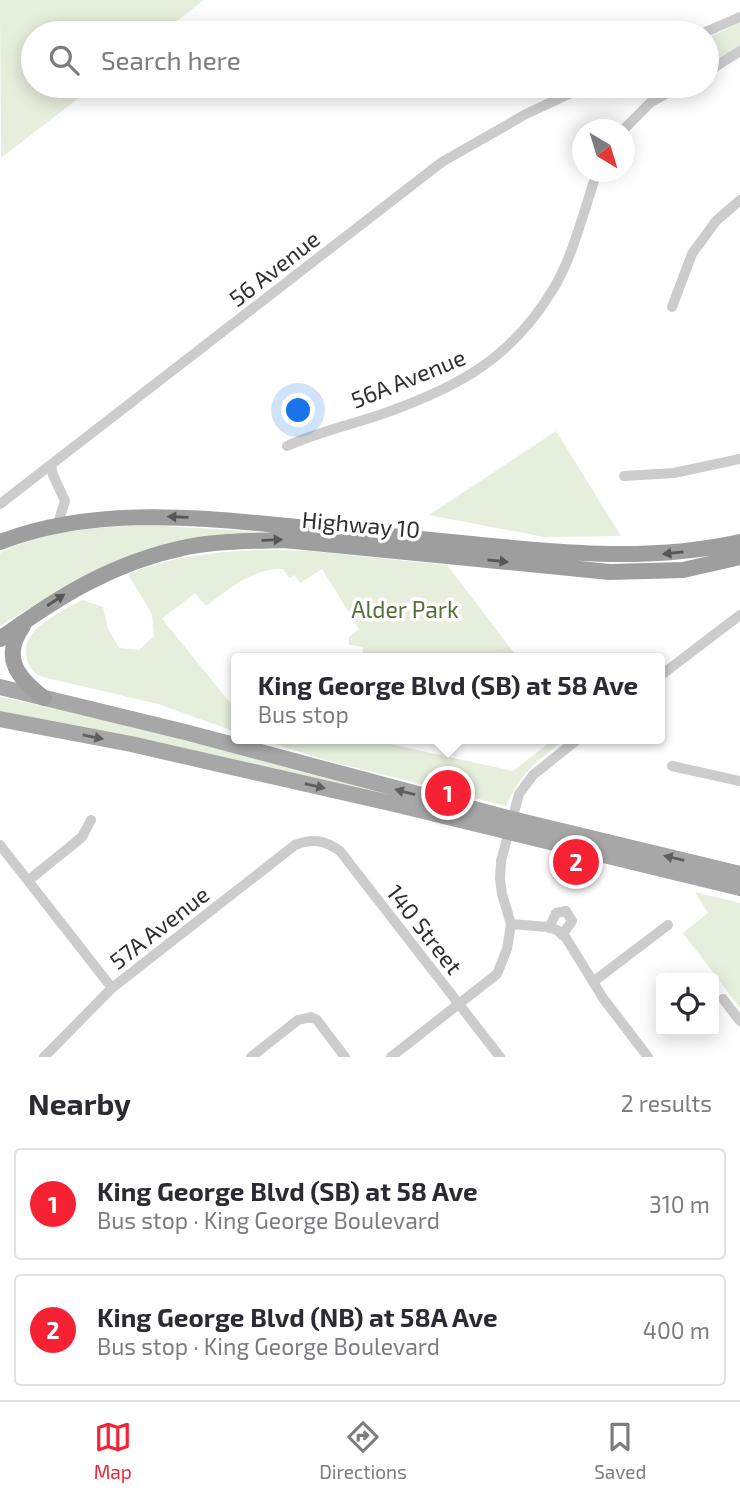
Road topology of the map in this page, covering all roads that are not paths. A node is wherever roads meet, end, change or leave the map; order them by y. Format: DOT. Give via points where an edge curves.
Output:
graph roads {
  1 [pos="740,17"];
  2 [pos="719,26"];
  3 [pos="740,51"];
  4 [pos="719,64"];
  5 [pos="560,98"];
  6 [pos="658,98"];
  7 [pos="634,119"];
  8 [pos="594,182"];
  9 [pos="740,200"];
  10 [pos="672,307"];
  11 [pos="288,446"];
  12 [pos="740,458"];
  13 [pos="51,466"];
  14 [pos="624,476"];
  15 [pos="0,504"];
  16 [pos="57,526"];
  17 [pos="0,542"];
  18 [pos="740,542"];
  19 [pos="740,557"];
  20 [pos="740,615"];
  21 [pos="31,616"];
  22 [pos="0,639"];
  23 [pos="665,672"];
  24 [pos="0,687"];
  25 [pos="44,698"];
  26 [pos="0,719"];
  27 [pos="572,744"];
  28 [pos="672,766"];
  29 [pos="740,781"];
  30 [pos="91,820"];
  31 [pos="510,826"];
  32 [pos="309,840"];
  33 [pos="0,846"];
  34 [pos="740,874"];
  35 [pos="29,880"];
  36 [pos="740,888"];
  37 [pos="511,924"];
  38 [pos="668,925"];
  39 [pos="549,928"];
  40 [pos="562,935"];
  41 [pos="593,982"];
  42 [pos="112,988"];
  43 [pos="723,999"];
  44 [pos="459,1003"];
  45 [pos="740,1021"];
  46 [pos="44,1057"];
  47 [pos="251,1057"];
  48 [pos="345,1057"];
  49 [pos="391,1057"];
  50 [pos="500,1057"];
  51 [pos="648,1057"];
  1 -- 2 [label="street"];
  3 -- 4 [label="street"];
  5 -- 13 [label="street, 56 Avenue" via="442,162"];
  6 -- 7 [label="street"];
  8 -- 11 [label="street, 56A Avenue" via="553,291 512,344 451,387"];
  9 -- 10 [label="street" via="716,221 692,254"];
  12 -- 14 [label="street" via="674,473"];
  13 -- 15 [label="street, 56 Avenue"];
  13 -- 16 [label="street" via="65,501"];
  16 -- 17 [label="highway, Highway 10"];
  18 -- 16 [label="highway, Highway 10, one-way" via="628,556 192,517 119,517"];
  21 -- 19 [label="highway, Highway 10, one-way" via="119,567 187,547 234,542 284,540 611,572 683,570"];
  20 -- 23 [label="street"];
  21 -- 22 [label="highway, Highway 10"];
  21 -- 25 [label="highway" via="12,646 12,663 16,674"];
  24 -- 25 [label="main road"];
  31 -- 25 [label="main road, one-way" via="185,732"];
  26 -- 31 [label="main road, one-way"];
  27 -- 31 [label="street" via="533,775 519,794"];
  28 -- 29 [label="street"];
  30 -- 35 [label="street" via="82,837"];
  34 -- 31 [label="main road, one-way"];
  31 -- 36 [label="main road"];
  31 -- 37 [label="street" via="500,879"];
  32 -- 42 [label="street, 57A Avenue" via="295,845"];
  32 -- 44 [label="street, 140 Street" via="340,851"];
  33 -- 35 [label="street"];
  35 -- 42 [label="street"];
  37 -- 39 [label="street"];
  37 -- 44 [label="street" via="496,974"];
  38 -- 41 [label="street"];
  39 -- 40 [label="street"];
  39 -- 40 [label="street" via="556,913 566,911 572,921"];
  40 -- 41 [label="street"];
  41 -- 51 [label="street"];
  42 -- 46 [label="street, 57A Avenue"];
  43 -- 45 [label="street"];
  44 -- 49 [label="street"];
  44 -- 50 [label="street, 140 Street"];
  47 -- 48 [label="street" via="298,1020 312,1017"];
}
